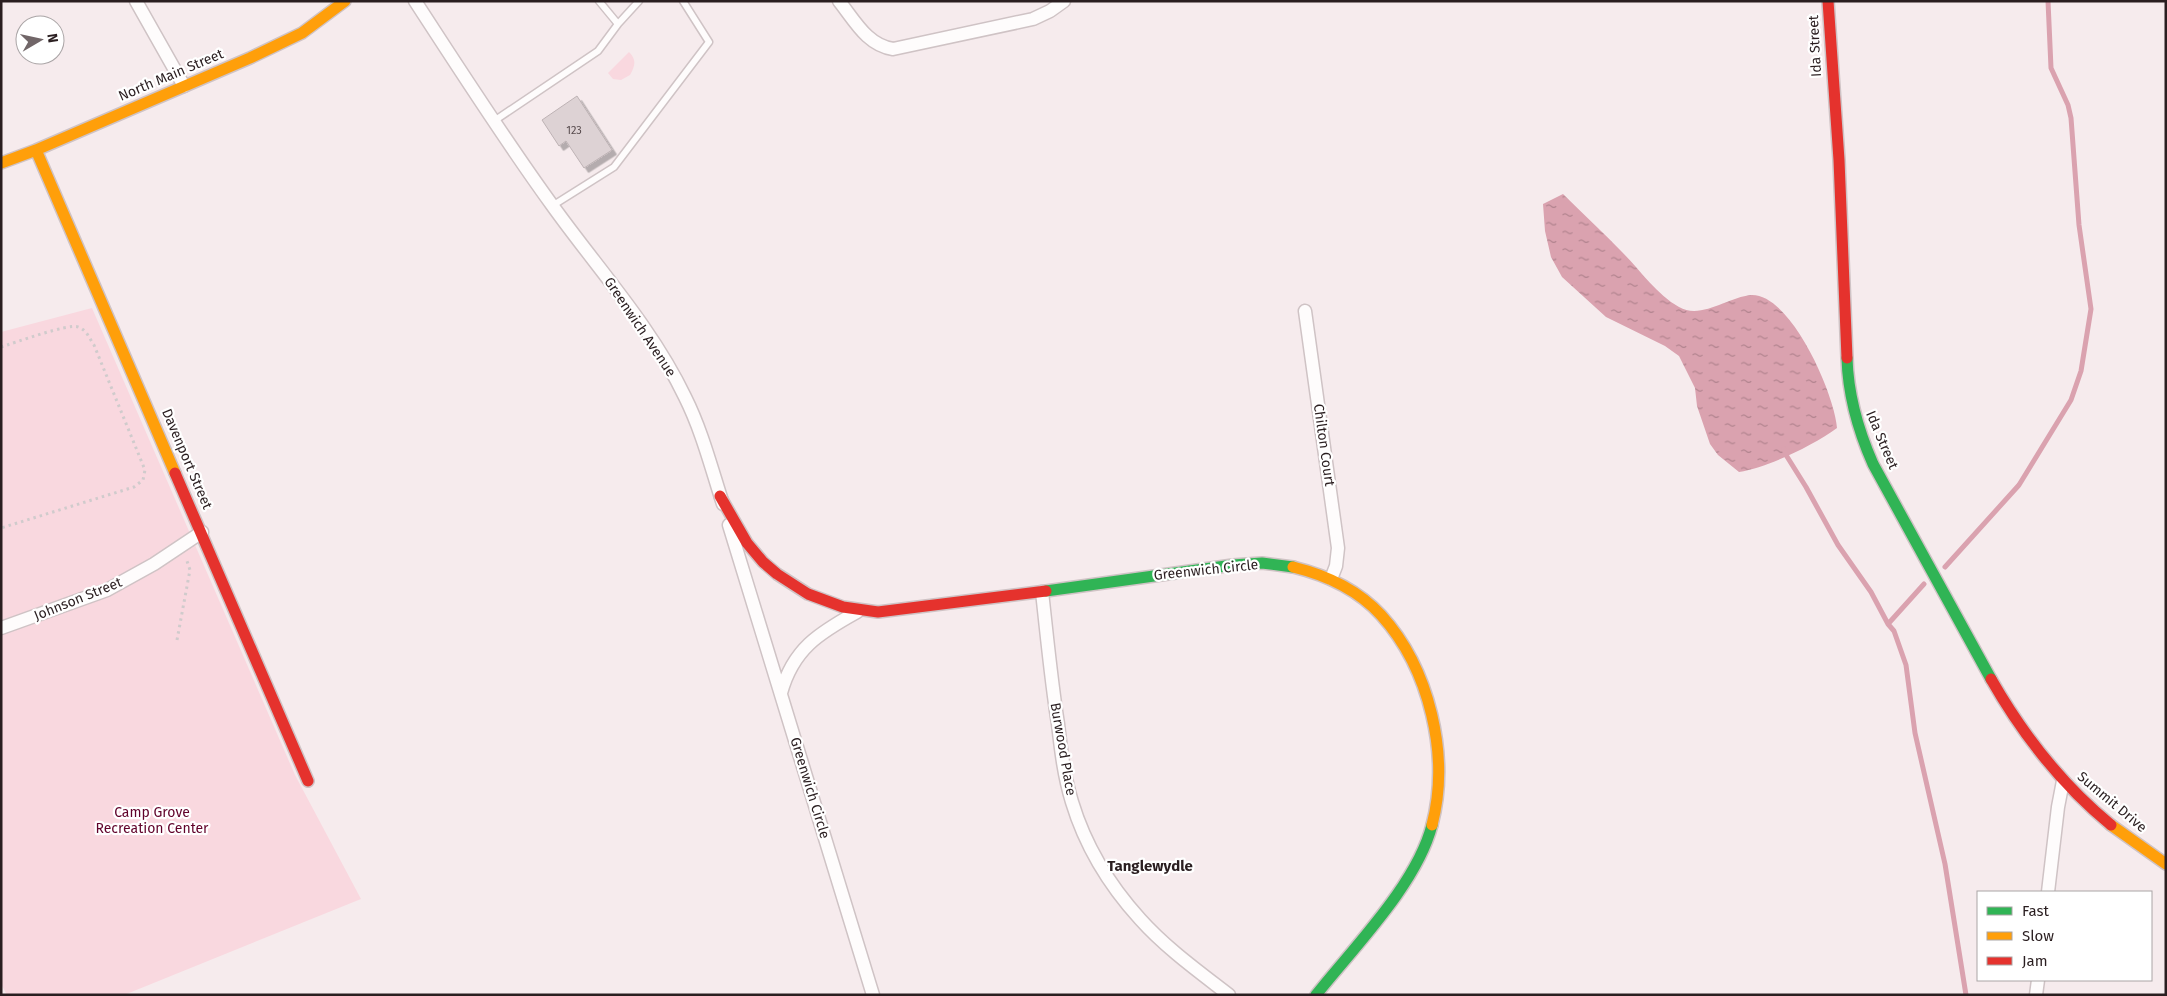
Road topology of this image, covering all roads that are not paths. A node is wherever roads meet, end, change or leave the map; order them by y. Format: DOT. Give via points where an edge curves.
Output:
graph roads {
  1 [pos="136,1"];
  2 [pos="345,1"];
  3 [pos="416,1"];
  4 [pos="598,1"];
  5 [pos="639,1"];
  6 [pos="683,1"];
  7 [pos="839,1"];
  8 [pos="1064,1"];
  9 [pos="1828,1"];
  10 [pos="618,24"];
  11 [pos="184,86"];
  12 [pos="493,121"];
  13 [pos="36,150"];
  14 [pos="1,163"];
  15 [pos="552,206"];
  16 [pos="1305,311"];
  17 [pos="720,496"];
  18 [pos="202,532"];
  19 [pos="1331,579"];
  20 [pos="1042,592"];
  21 [pos="858,612"];
  22 [pos="1,628"];
  23 [pos="781,694"];
  24 [pos="308,781"];
  25 [pos="2063,782"];
  26 [pos="2166,864"];
  27 [pos="2048,891"];
  28 [pos="2038,981"];
  29 [pos="873,995"];
  30 [pos="1229,995"];
  31 [pos="1316,995"];
  32 [pos="2036,995"];
  1 -- 11 [label="street"];
  2 -- 11 [label="street, North Main Street" via="302,33"];
  3 -- 12 [label="street, Greenwich Avenue"];
  4 -- 10 [label="lane"];
  5 -- 10 [label="lane"];
  6 -- 15 [label="lane" via="708,42 614,167"];
  7 -- 8 [label="street" via="872,42 882,48 893,49 1016,24 1050,11"];
  9 -- 25 [label="street, Ida Street" via="1852,409 1873,464 2014,719"];
  10 -- 12 [label="lane" via="598,51"];
  11 -- 13 [label="street, North Main Street"];
  12 -- 15 [label="street, Greenwich Avenue"];
  13 -- 14 [label="street, North Main Street"];
  13 -- 18 [label="street, Davenport Street"];
  15 -- 17 [label="street, Greenwich Avenue" via="663,356 702,437"];
  16 -- 19 [label="street, Chilton Court" via="1338,548"];
  17 -- 21 [label="street, Greenwich Circle" via="739,532 764,563 812,596"];
  17 -- 23 [label="street, Greenwich Avenue"];
  18 -- 22 [label="street, Johnson Street" via="107,590"];
  18 -- 24 [label="street, Davenport Street"];
  19 -- 20 [label="street, Greenwich Circle" via="1281,565 1237,564"];
  19 -- 31 [label="street, Greenwich Circle" via="1358,594 1377,610 1408,654 1432,716 1438,753 1438,785 1429,838 1409,880"];
  20 -- 21 [label="street, Greenwich Circle"];
  20 -- 30 [label="street, Burwood Place" via="1064,770 1084,834 1100,865 1139,919 1174,952"];
  21 -- 23 [label="street, Greenwich Circle" via="828,627 807,644 786,675"];
  23 -- 29 [label="street, Greenwich Circle"];
  25 -- 26 [label="street, Summit Drive" via="2105,819"];
  25 -- 27 [label="street"];
  28 -- 32 [label="street"];
}
